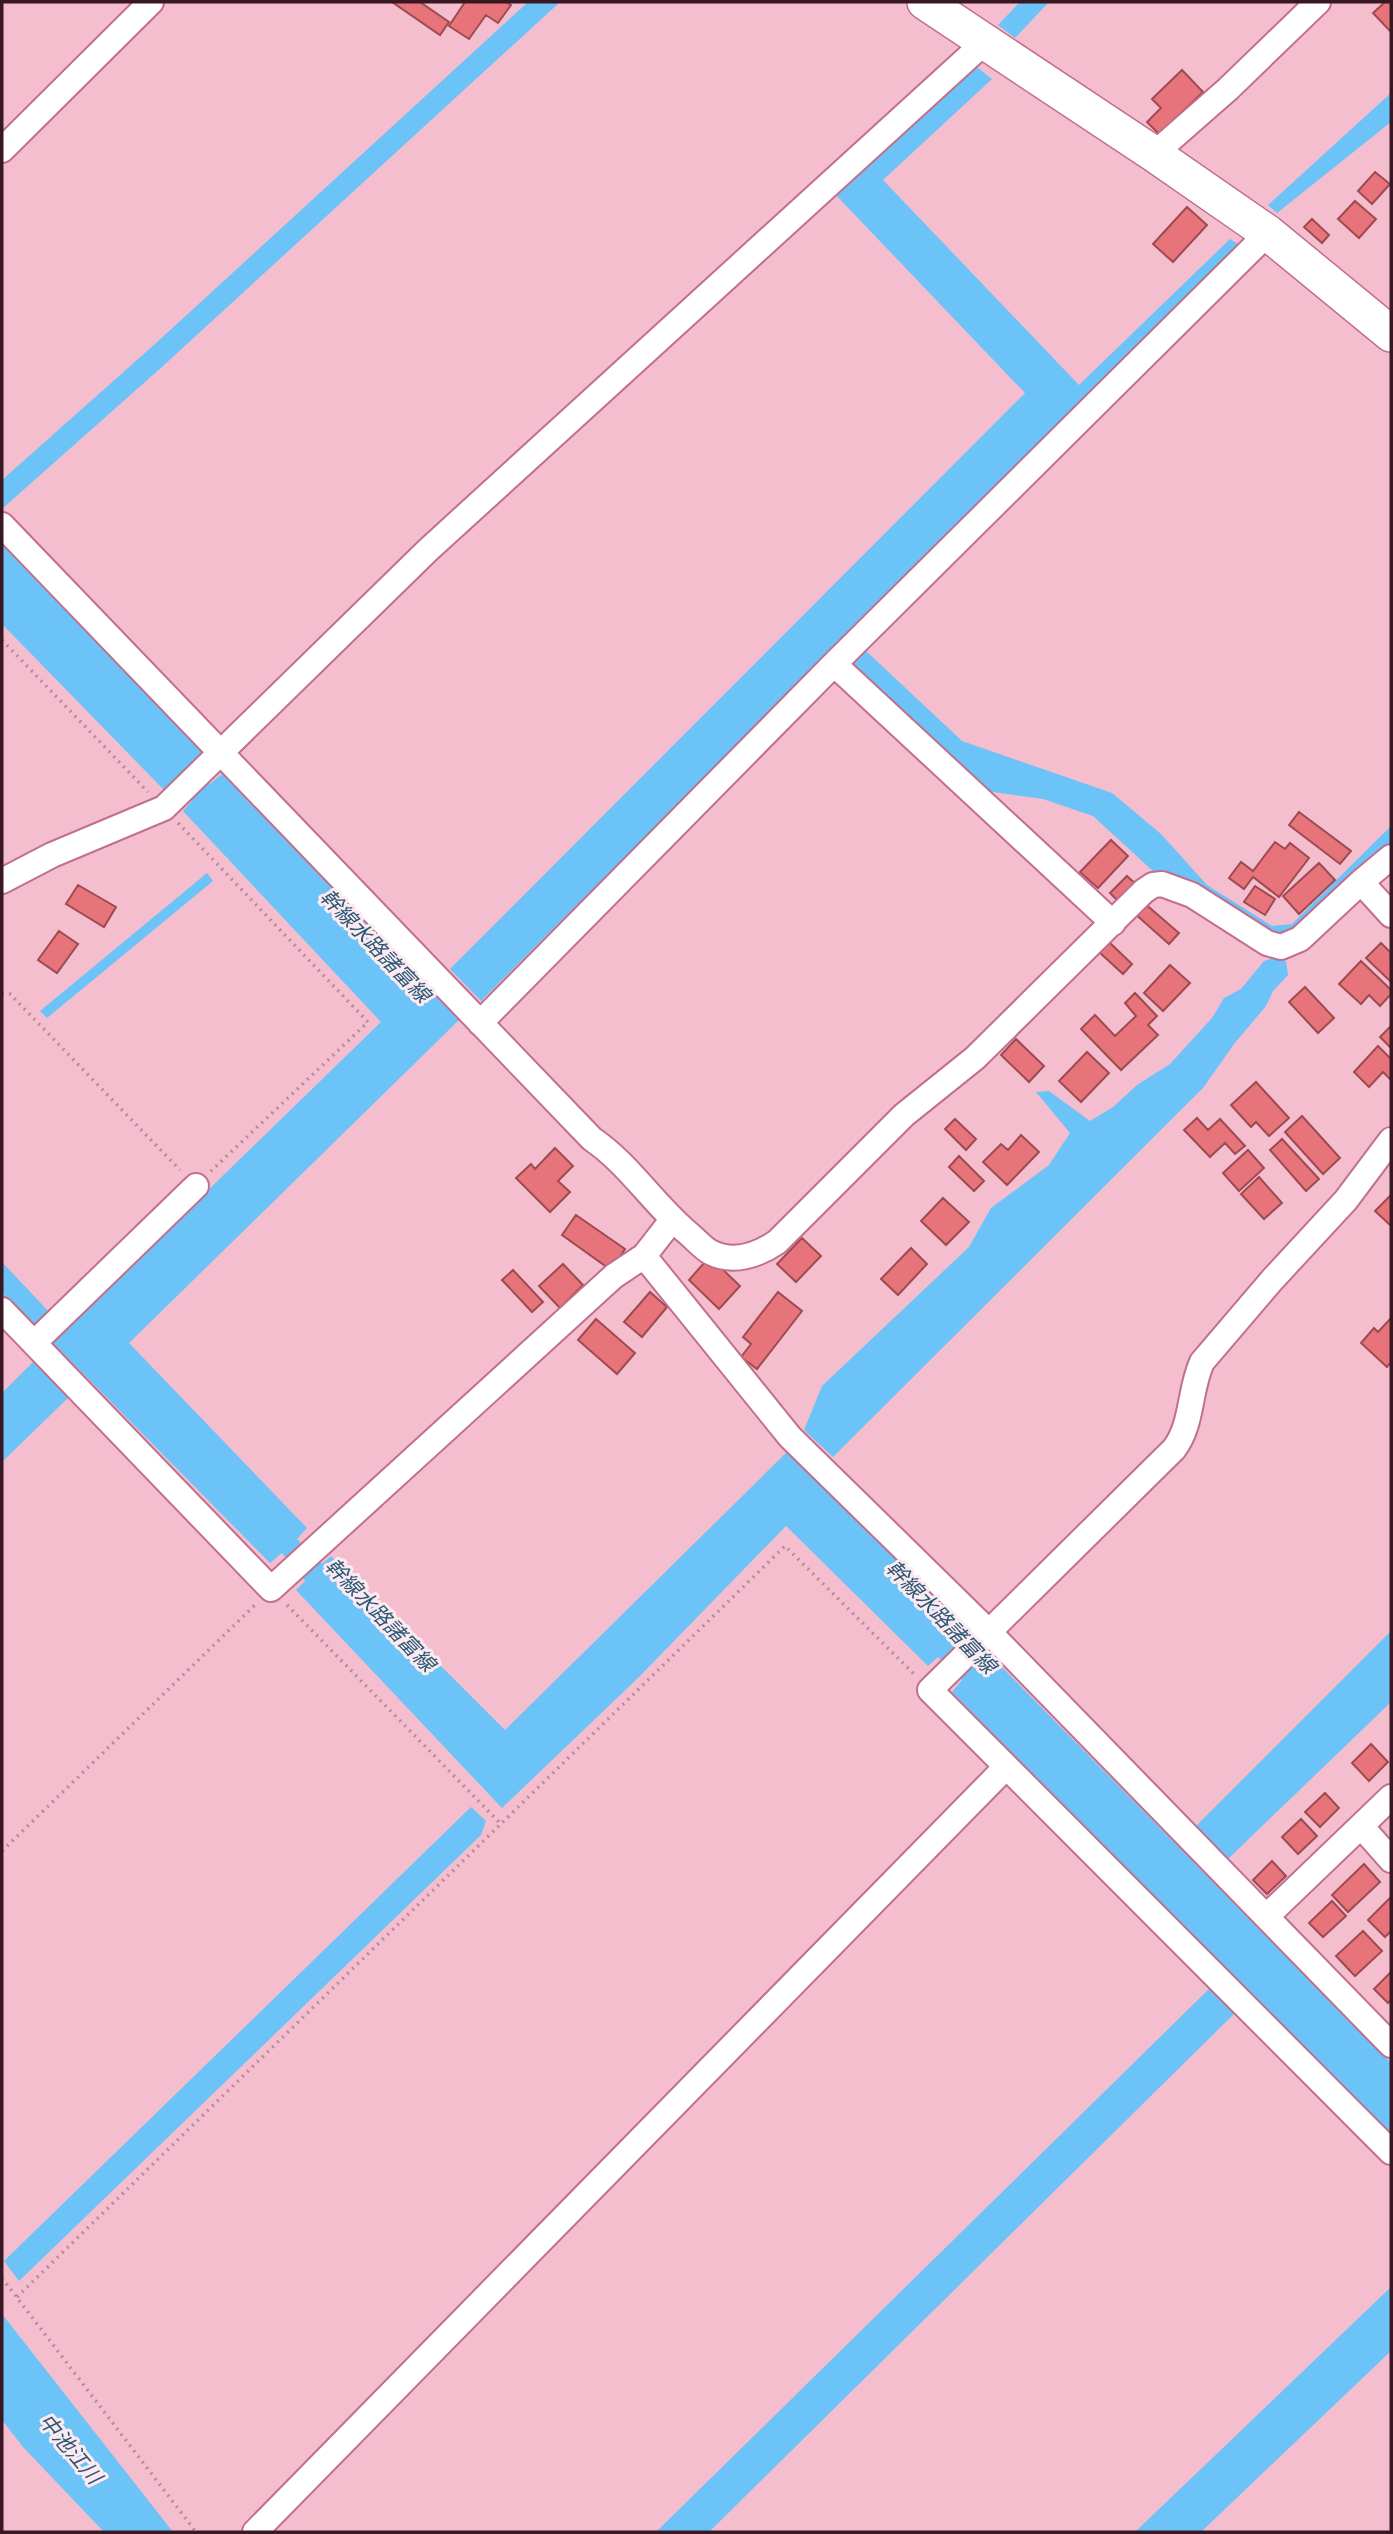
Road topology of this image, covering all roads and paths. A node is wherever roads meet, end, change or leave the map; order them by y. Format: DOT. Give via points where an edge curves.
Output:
graph roads {
  1 [pos="151,2"];
  2 [pos="925,2"];
  3 [pos="1318,2"];
  4 [pos="985,42"];
  5 [pos="2,150"];
  6 [pos="1154,154"];
  7 [pos="1268,233"];
  8 [pos="1391,334"];
  9 [pos="2,525"];
  10 [pos="2,640"];
  11 [pos="834,664"];
  12 [pos="222,754"];
  13 [pos="164,808"];
  14 [pos="1391,857"];
  15 [pos="2,881"];
  16 [pos="1361,882"];
  17 [pos="1391,915"];
  18 [pos="1113,923"];
  19 [pos="2,994"];
  20 [pos="480,1023"];
  21 [pos="1391,1140"];
  22 [pos="195,1186"];
  23 [pos="672,1220"];
  24 [pos="644,1256"];
  25 [pos="2,1310"];
  26 [pos="34,1343"];
  27 [pos="271,1589"];
  28 [pos="989,1632"];
  29 [pos="930,1690"];
  30 [pos="1006,1768"];
  31 [pos="1391,1797"];
  32 [pos="501,1824"];
  33 [pos="1361,1826"];
  34 [pos="2,1851"];
  35 [pos="1391,1860"];
  36 [pos="1267,1916"];
  37 [pos="1386,2030"];
  38 [pos="1391,2152"];
  39 [pos="2,2278"];
  40 [pos="17,2297"];
  41 [pos="196,2532"];
  42 [pos="255,2532"];
  1 -- 5 [label="street"];
  2 -- 4 [label="street"];
  3 -- 6 [label="street"];
  4 -- 6 [label="street"];
  4 -- 12 [label="street" via="428,550"];
  6 -- 7 [label="street"];
  7 -- 8 [label="street"];
  7 -- 11 [label="street"];
  9 -- 12 [label="street"];
  10 -- 13 [label="path"];
  11 -- 18 [label="street"];
  11 -- 20 [label="street"];
  12 -- 13 [label="street"];
  12 -- 20 [label="street"];
  13 -- 15 [label="street"];
  13 -- 22 [label="path" via="368,1022"];
  14 -- 16 [label="street"];
  16 -- 17 [label="street"];
  16 -- 18 [label="street" via="1300,939 1274,945 1192,895 1162,884 1144,891"];
  18 -- 23 [label="street" via="975,1058 904,1115 762,1253 738,1258 711,1252"];
  19 -- 22 [label="path" via="10,994"];
  20 -- 23 [label="street" via="592,1139 610,1151"];
  21 -- 28 [label="street" via="1346,1200 1202,1362 1186,1426 1174,1449"];
  22 -- 26 [label="street"];
  23 -- 24 [label="street"];
  24 -- 27 [label="street" via="614,1276"];
  24 -- 28 [label="street" via="790,1437"];
  25 -- 26 [label="street"];
  26 -- 27 [label="street"];
  27 -- 32 [label="path"];
  27 -- 34 [label="path"];
  28 -- 29 [label="street"];
  28 -- 36 [label="street"];
  29 -- 30 [label="street"];
  29 -- 32 [label="path" via="785,1546"];
  30 -- 38 [label="street"];
  30 -- 42 [label="street"];
  31 -- 33 [label="street"];
  32 -- 40 [label="path"];
  33 -- 35 [label="street"];
  33 -- 36 [label="street"];
  36 -- 37 [label="street"];
  39 -- 40 [label="path"];
  40 -- 41 [label="path"];
}
